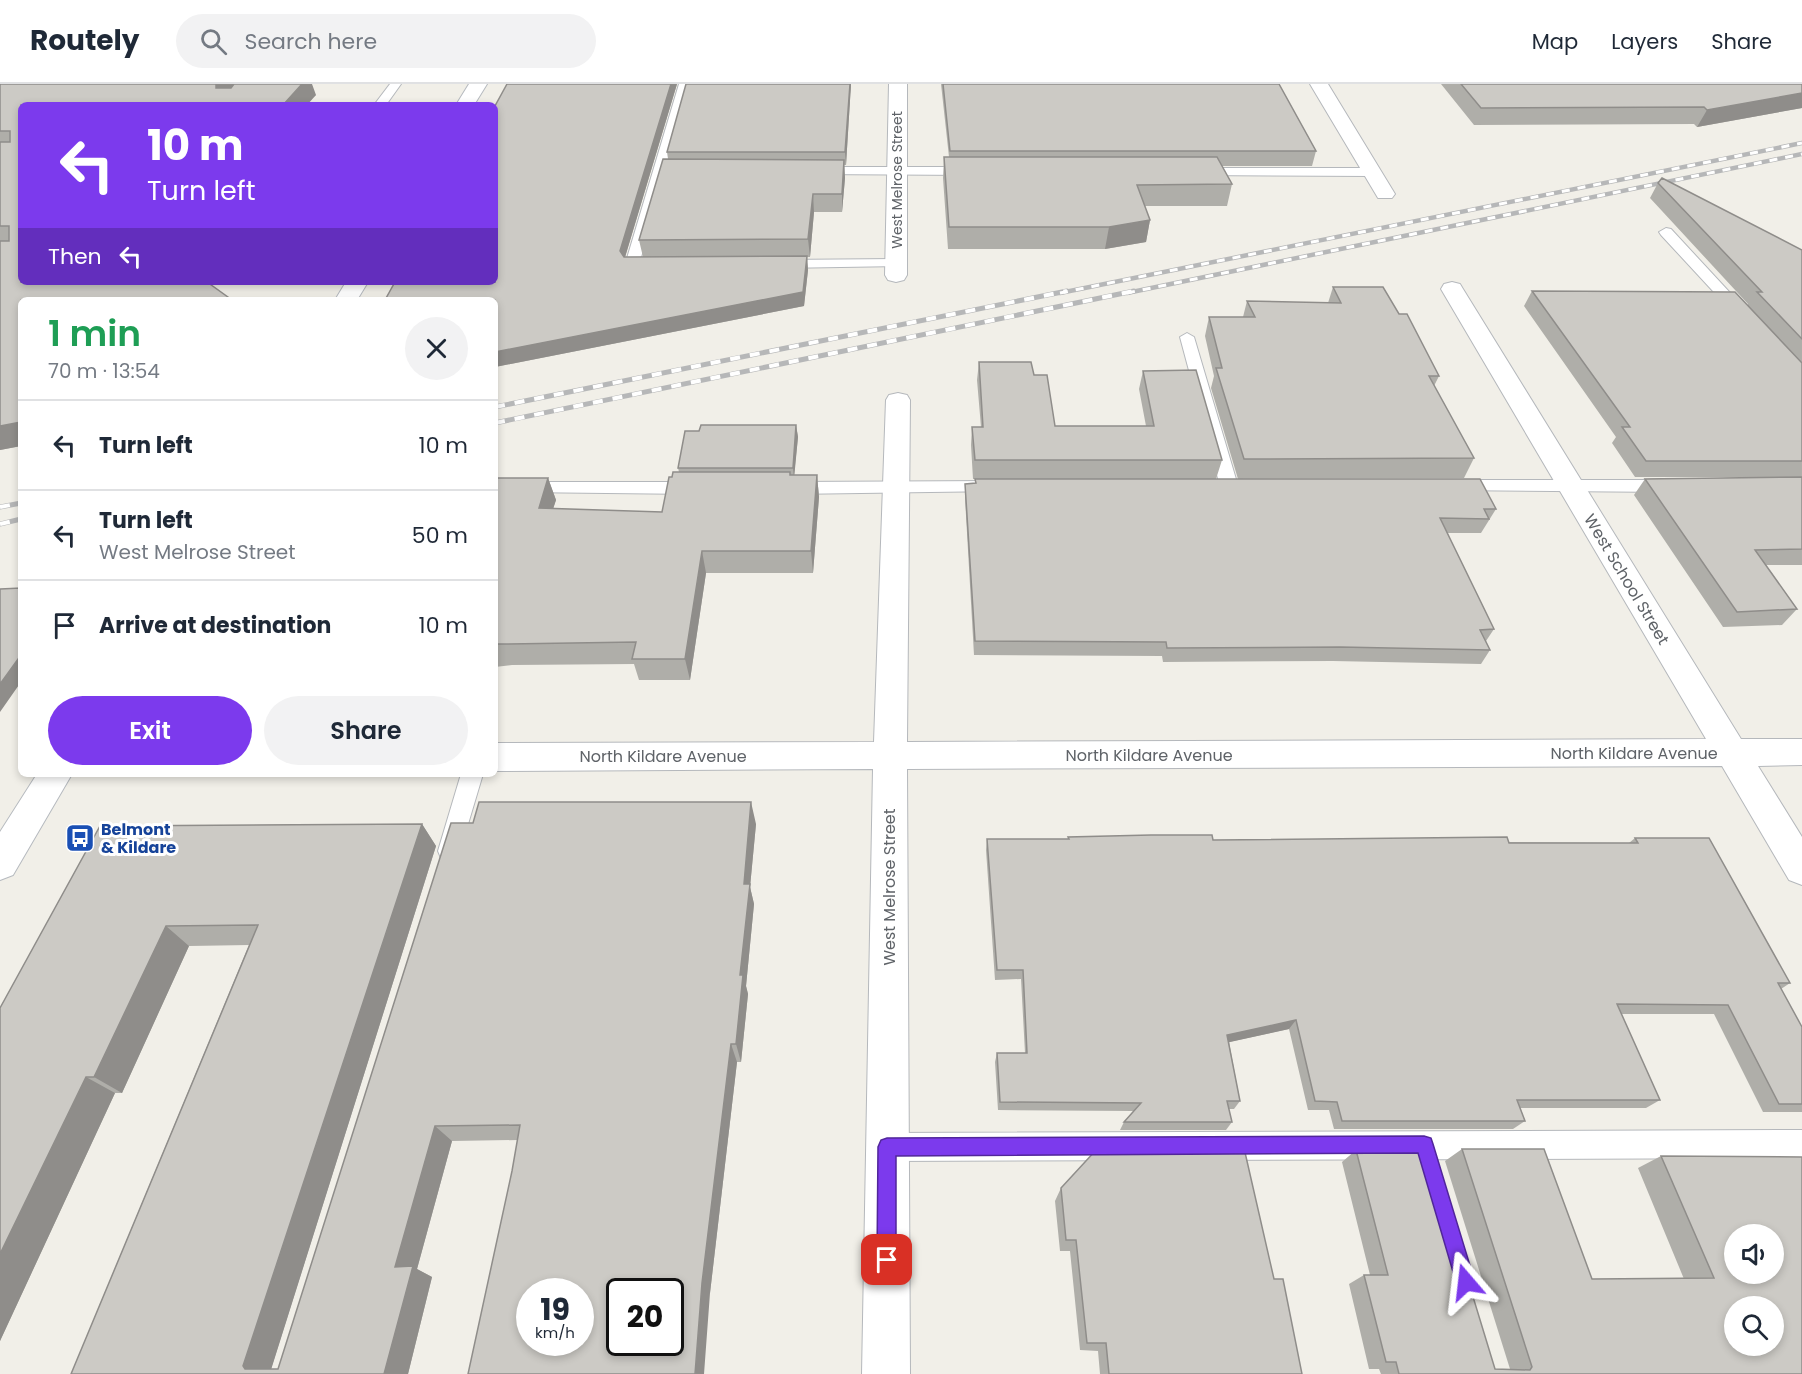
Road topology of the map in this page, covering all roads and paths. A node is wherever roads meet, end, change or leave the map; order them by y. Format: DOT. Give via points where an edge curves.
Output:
graph roads {
  1 [pos="396,84"];
  2 [pos="478,84"];
  3 [pos="684,84"];
  4 [pos="898,84"];
  5 [pos="1319,84"];
  6 [pos="382,102"];
  7 [pos="467,102"];
  8 [pos="798,171"];
  9 [pos="897,171"];
  10 [pos="980,171"];
  11 [pos="1182,172"];
  12 [pos="1372,172"];
  13 [pos="1385,194"];
  14 [pos="1666,232"];
  15 [pos="764,264"];
  16 [pos="668,265"];
  17 [pos="896,269"];
  18 [pos="1452,289"];
  19 [pos="1754,328"];
  20 [pos="1187,337"];
  21 [pos="898,400"];
  22 [pos="1684,485"];
  23 [pos="1206,486"];
  24 [pos="1439,486"];
  25 [pos="1571,486"];
  26 [pos="896,487"];
  27 [pos="1005,487"];
  28 [pos="512,488"];
  29 [pos="712,488"];
  30 [pos="771,488"];
  31 [pos="1730,753"];
  32 [pos="1802,753"];
  33 [pos="890,756"];
  34 [pos="498,757"];
  35 [pos="53,777"];
  36 [pos="471,777"];
  37 [pos="0,864"];
  38 [pos="1802,869"];
  39 [pos="441,877"];
  40 [pos="1802,1144"];
  41 [pos="887,1147"];
  42 [pos="886,1374"];
  1 -- 6 [label="lane"];
  2 -- 7 [label="street"];
  3 -- 16 [label="lane" via="665,171 632,265"];
  4 -- 9 [label="street, West Melrose Street"];
  5 -- 12 [label="street"];
  8 -- 9 [label="lane"];
  9 -- 10 [label="lane"];
  9 -- 17 [label="street, West Melrose Street"];
  11 -- 12 [label="lane"];
  12 -- 13 [label="street"];
  14 -- 19 [label="lane"];
  15 -- 17 [label="lane"];
  18 -- 25 [label="street, West School Street"];
  20 -- 23 [label="lane" via="1235,486"];
  21 -- 26 [label="street, West Melrose Street"];
  22 -- 25 [label="lane"];
  24 -- 25 [label="lane"];
  25 -- 31 [label="street, West School Street"];
  26 -- 27 [label="lane"];
  26 -- 30 [label="lane"];
  26 -- 33 [label="street, West Melrose Street"];
  28 -- 29 [label="lane"];
  31 -- 32 [label="street, North Kildare Avenue"];
  31 -- 33 [label="street, North Kildare Avenue"];
  31 -- 38 [label="street, West School Street"];
  33 -- 34 [label="street, North Kildare Avenue"];
  33 -- 41 [label="street, West Melrose Street"];
  35 -- 37 [label="street"];
  36 -- 39 [label="lane"];
  40 -- 41 [label="lane" via="1428,1156"];
  41 -- 42 [label="street, West Melrose Street"];
}
